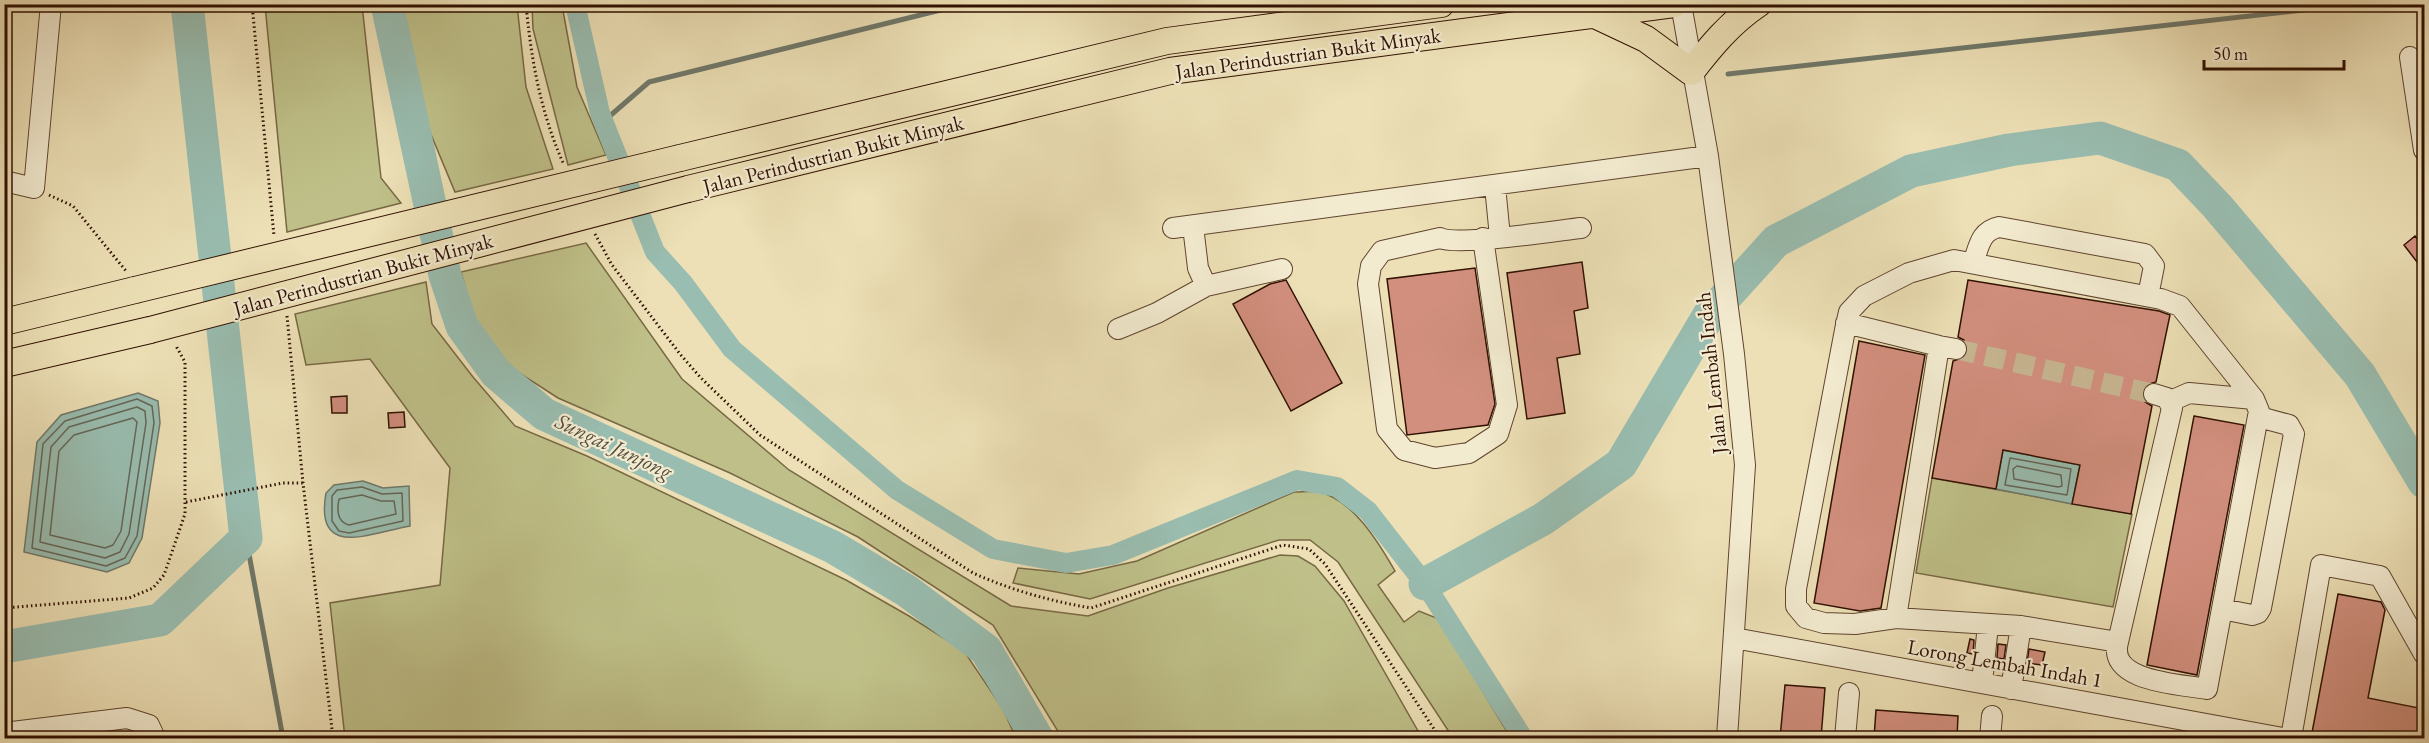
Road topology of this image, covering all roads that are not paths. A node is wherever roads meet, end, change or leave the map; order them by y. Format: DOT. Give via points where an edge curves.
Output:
graph roads {
  1 [pos="51,4"];
  2 [pos="1441,4"];
  3 [pos="1674,4"];
  4 [pos="1681,4"];
  5 [pos="1758,4"];
  6 [pos="1595,15"];
  7 [pos="2410,57"];
  8 [pos="1691,72"];
  9 [pos="2424,150"];
  10 [pos="1708,156"];
  11 [pos="4,181"];
  12 [pos="1495,186"];
  13 [pos="1193,226"];
  14 [pos="1173,228"];
  15 [pos="1581,228"];
  16 [pos="1492,237"];
  17 [pos="1973,263"];
  18 [pos="1282,269"];
  19 [pos="1206,286"];
  20 [pos="2148,296"];
  21 [pos="4,322"];
  22 [pos="1846,323"];
  23 [pos="1118,329"];
  24 [pos="4,364"];
  25 [pos="2256,408"];
  26 [pos="2222,609"];
  27 [pos="1896,618"];
  28 [pos="1988,625"];
  29 [pos="2021,626"];
  30 [pos="1734,638"];
  31 [pos="2118,642"];
  32 [pos="2424,654"];
  33 [pos="1982,683"];
  34 [pos="2011,689"];
  35 [pos="1849,693"];
  36 [pos="1992,716"];
  37 [pos="4,733"];
  38 [pos="2275,737"];
  39 [pos="154,738"];
  40 [pos="1727,738"];
  41 [pos="1845,738"];
  42 [pos="1990,738"];
  43 [pos="2291,738"];
  1 -- 11 [label="street" via="34,188"];
  2 -- 21 [label="main road, Jalan Perindustrian Bukit Minyak, bridge" via="1167,41 133,284"];
  3 -- 6 [label="main road, Jalan Perindustrian Bukit Minyak"];
  4 -- 8 [label="street, Jalan Lembah Indah"];
  5 -- 8 [label="main road" via="1714,42"];
  6 -- 8 [label="main road" via="1646,39"];
  6 -- 24 [label="main road, Jalan Perindustrian Bukit Minyak, bridge" via="1170,71 688,189 150,330"];
  7 -- 9 [label="street"];
  8 -- 10 [label="street, Jalan Lembah Indah"];
  10 -- 12 [label="street"];
  10 -- 30 [label="street, Jalan Lembah Indah" via="1745,465"];
  12 -- 13 [label="street"];
  12 -- 16 [label="street"];
  13 -- 14 [label="street"];
  13 -- 19 [label="street" via="1198,268"];
  15 -- 16 [label="street"];
  16 -- 16 [label="street" via="1507,405 1497,434 1469,453 1435,458 1404,450 1387,429 1368,284 1371,266 1382,251 1440,238 1448,242"];
  17 -- 20 [label="street"];
  17 -- 20 [label="street" via="1983,235 1999,227 2145,254 2154,266"];
  17 -- 22 [label="street" via="1954,260 1909,273 1864,296 1849,312"];
  18 -- 19 [label="street"];
  19 -- 23 [label="street"];
  20 -- 25 [label="street" via="2180,306"];
  22 -- 27 [label="street" via="1947,348"];
  22 -- 27 [label="street" via="1796,606 1806,618 1824,623 1855,624"];
  25 -- 26 [label="street"];
  25 -- 26 [label="street" via="2289,424 2294,434 2259,614"];
  25 -- 31 [label="street" via="2189,393 2162,398 2172,408"];
  26 -- 31 [label="street" via="2207,689 2128,671 2115,652"];
  27 -- 28 [label="street"];
  28 -- 29 [label="street"];
  28 -- 33 [label="street"];
  29 -- 31 [label="street"];
  29 -- 34 [label="street"];
  30 -- 33 [label="street, Lorong Lembah Indah 1"];
  30 -- 40 [label="street, Jalan Lembah Indah"];
  32 -- 43 [label="street" via="2380,576 2321,566"];
  33 -- 34 [label="street, Lorong Lembah Indah 1"];
  34 -- 38 [label="street, Lorong Lembah Indah 1"];
  35 -- 41 [label="street"];
  36 -- 42 [label="street"];
  37 -- 39 [label="street" via="127,718 149,725"];
}
